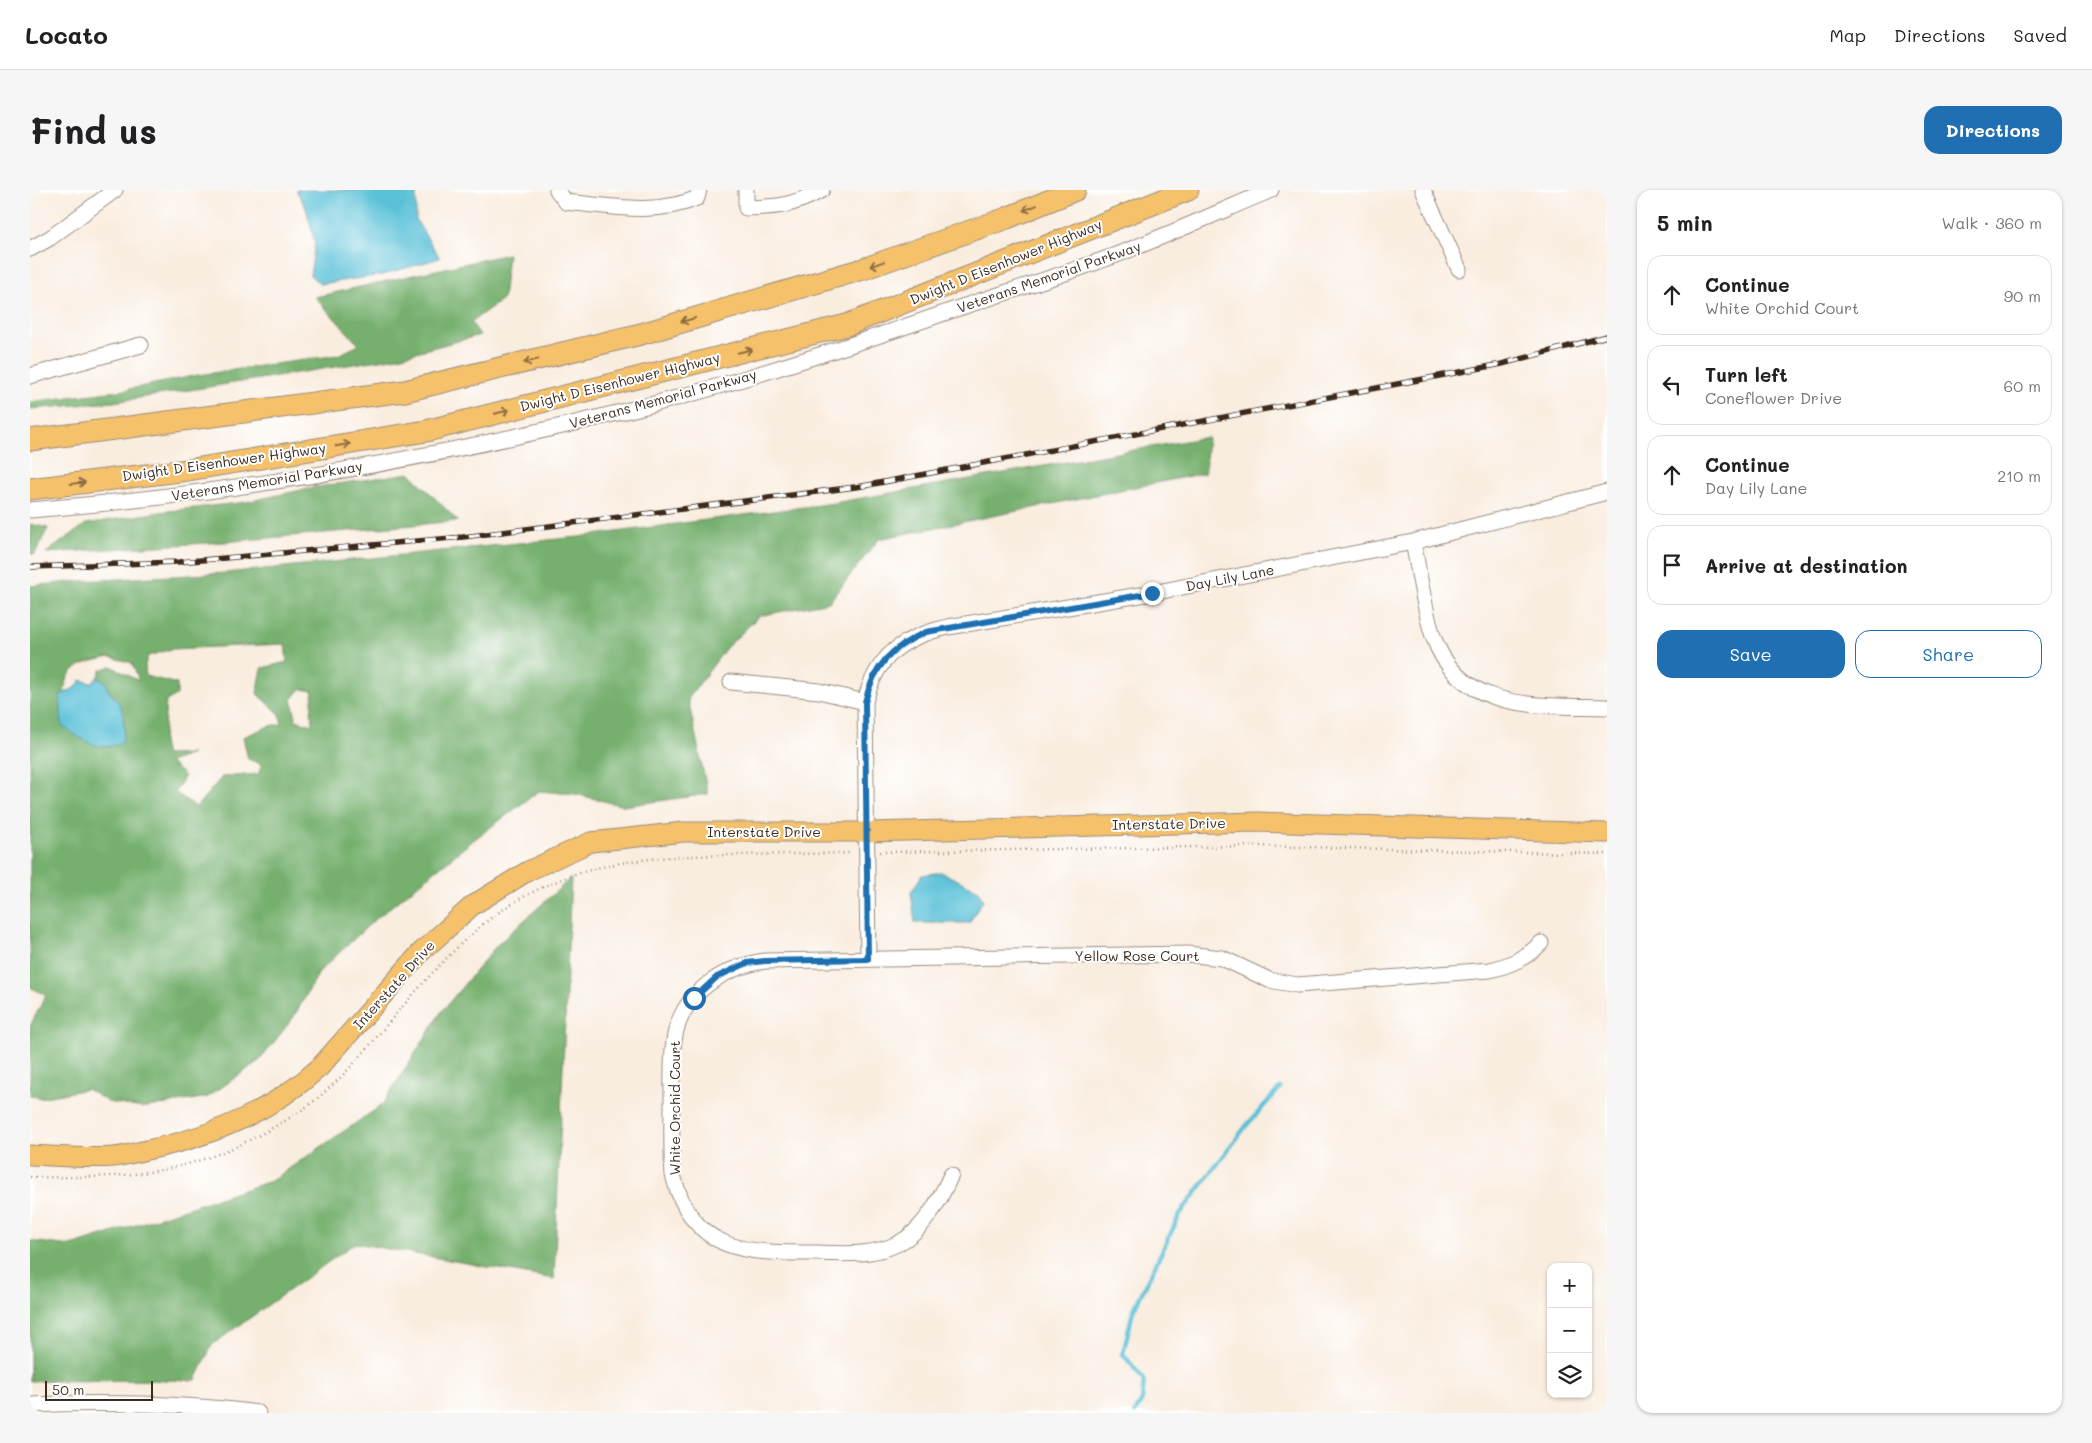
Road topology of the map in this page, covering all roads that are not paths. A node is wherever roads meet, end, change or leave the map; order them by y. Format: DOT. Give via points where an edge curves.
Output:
graph roads {
  1 [pos="115,190"];
  2 [pos="557,190"];
  3 [pos="699,190"];
  4 [pos="746,190"];
  5 [pos="822,190"];
  6 [pos="1075,190"];
  7 [pos="1188,190"];
  8 [pos="1271,190"];
  9 [pos="1423,190"];
  10 [pos="798,195"];
  11 [pos="30,249"];
  12 [pos="1459,269"];
  13 [pos="141,345"];
  14 [pos="30,376"];
  15 [pos="30,440"];
  16 [pos="30,489"];
  17 [pos="1607,492"];
  18 [pos="30,510"];
  19 [pos="1413,542"];
  20 [pos="731,682"];
  21 [pos="865,702"];
  22 [pos="1607,707"];
  23 [pos="868,832"];
  24 [pos="1607,832"];
  25 [pos="1541,943"];
  26 [pos="868,959"];
  27 [pos="30,1155"];
  28 [pos="951,1175"];
  29 [pos="30,1405"];
  30 [pos="258,1413"];
  1 -- 11 [label="street"];
  2 -- 3 [label="street" via="566,202 635,208 682,205 697,198"];
  4 -- 10 [label="street" via="746,208 779,207"];
  5 -- 10 [label="street"];
  6 -- 15 [label="highway, one-way" via="863,269 640,334 424,387"];
  16 -- 7 [label="highway, Dwight D Eisenhower Highway, one-way" via="188,470 426,431 847,325"];
  8 -- 18 [label="street, Veterans Memorial Parkway" via="1115,255 777,368 644,406 406,459 270,482 86,506"];
  9 -- 12 [label="street"];
  13 -- 14 [label="street"];
  17 -- 19 [label="street, Day Lily Lane"];
  19 -- 21 [label="street, Day Lily Lane" via="1162,592 926,632 889,654 869,685"];
  19 -- 22 [label="street" via="1433,635 1440,653 1461,678 1492,698 1509,702"];
  20 -- 21 [label="street" via="810,690"];
  21 -- 23 [label="street, Day Lily Lane"];
  23 -- 24 [label="main road, Interstate Drive" via="1258,822"];
  23 -- 26 [label="street, Day Lily Lane"];
  23 -- 27 [label="main road, Interstate Drive" via="684,832 591,842 508,881 473,905 421,952 320,1067 293,1090 264,1108 182,1143 114,1157"];
  25 -- 26 [label="street, Yellow Rose Court" via="1520,960 1490,970 1304,985 1269,980 1222,958 1207,955"];
  26 -- 28 [label="street, White Orchid Court" via="747,963 717,977 694,998 677,1024 673,1048 672,1155 677,1191 694,1220 706,1232 732,1247 762,1253 866,1252 884,1249 911,1235 929,1214"];
  29 -- 30 [label="street" via="176,1405"];
}
